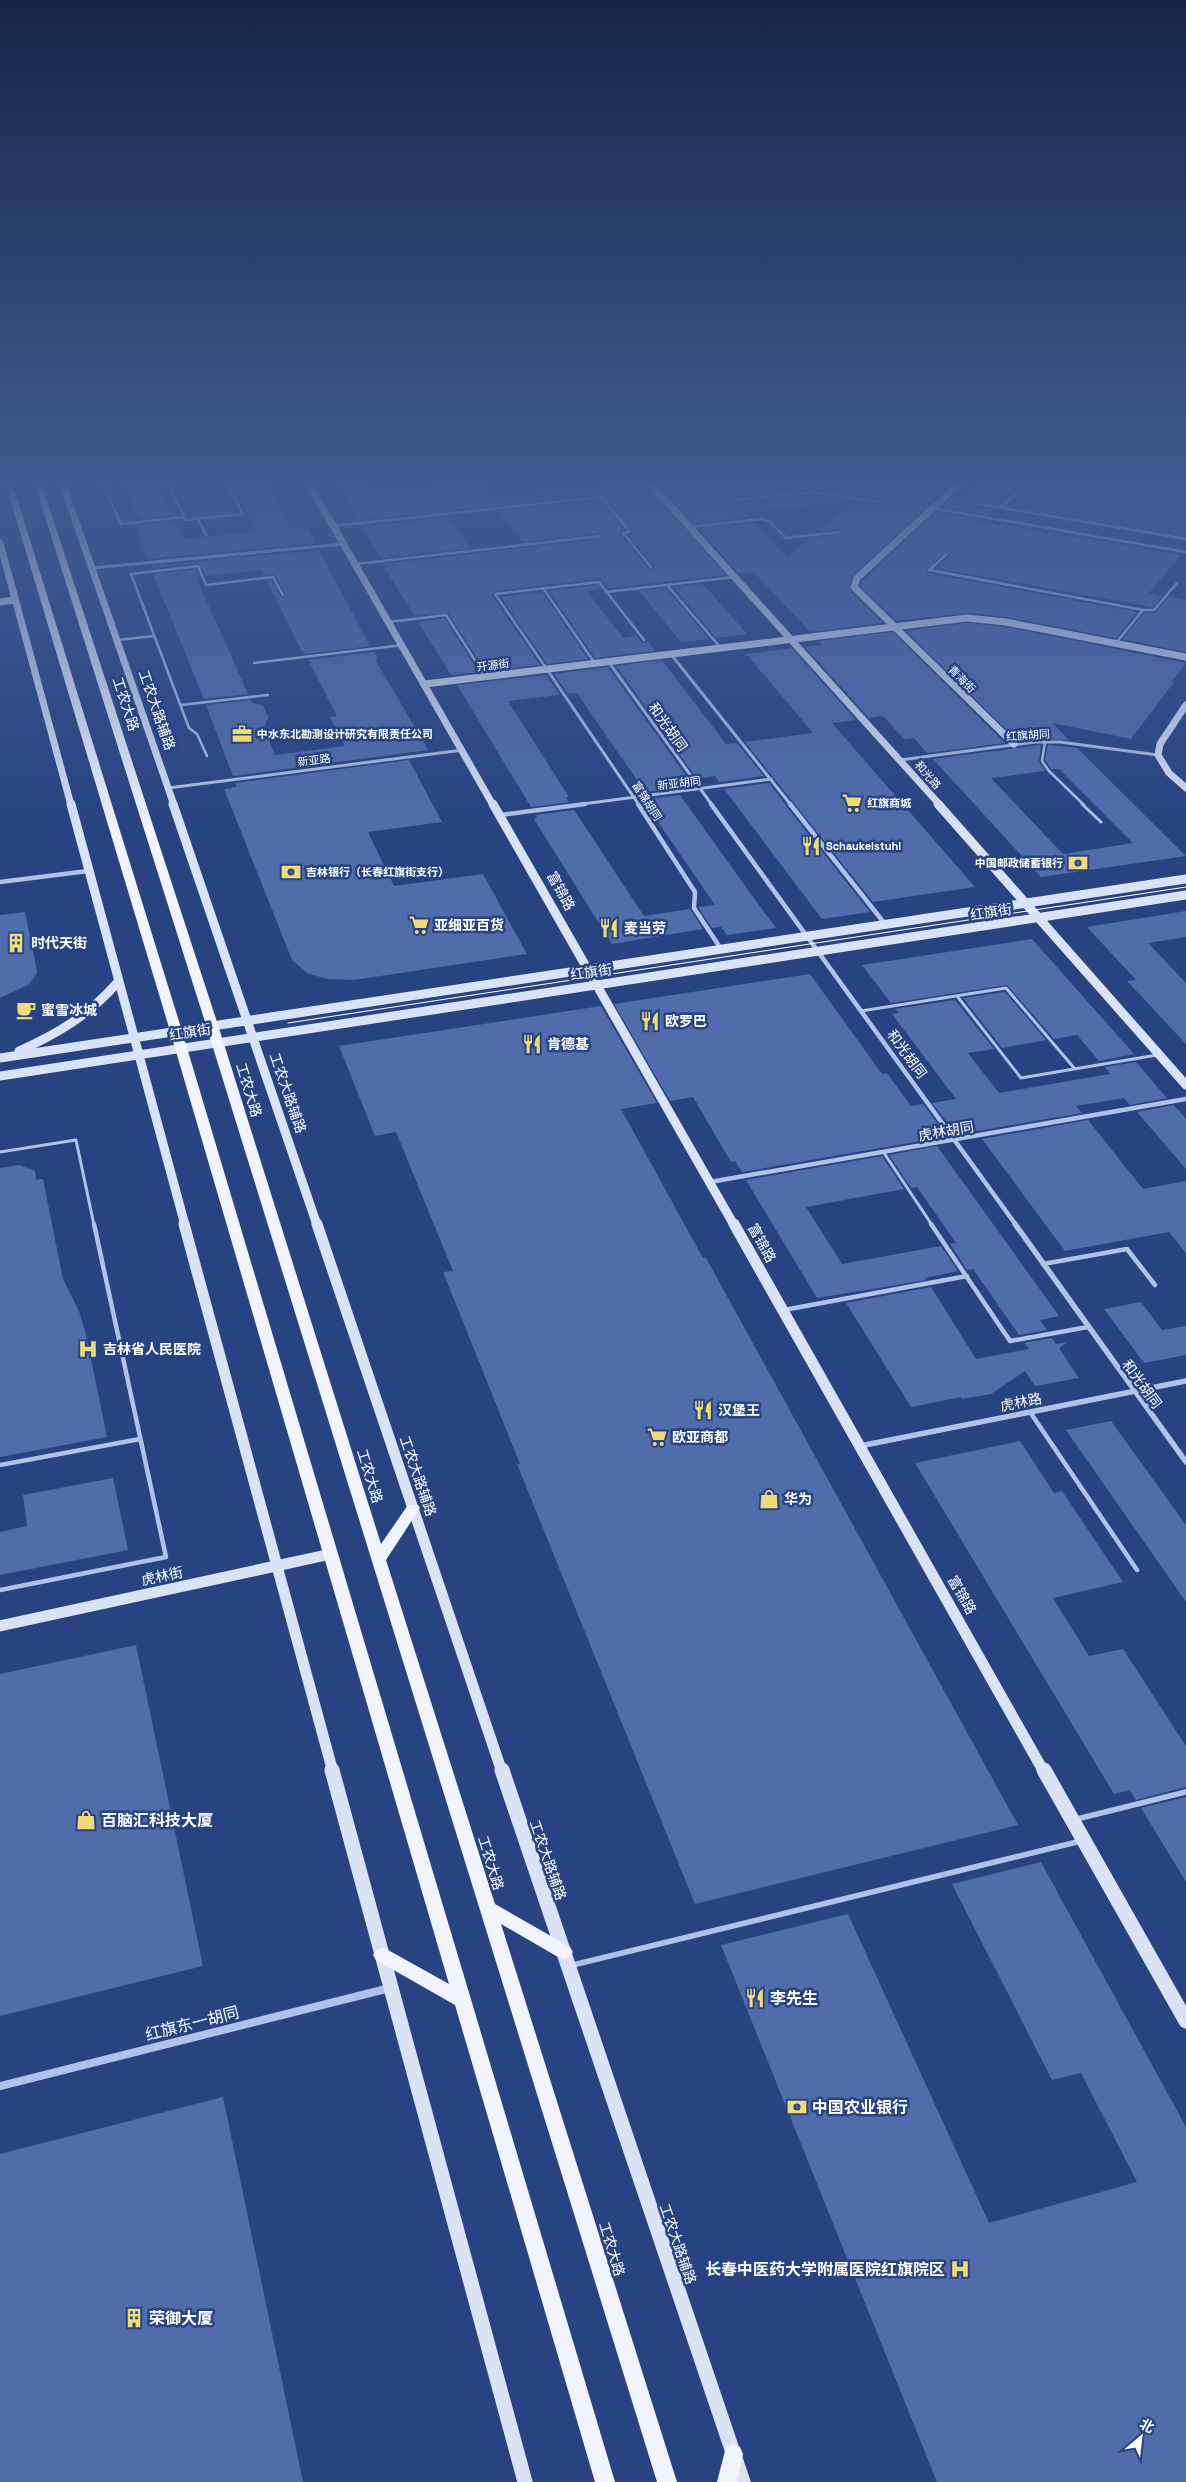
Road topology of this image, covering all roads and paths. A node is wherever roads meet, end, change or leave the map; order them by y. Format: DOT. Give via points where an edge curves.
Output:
graph roads {
  1 [pos="44,598"];
  2 [pos="74,598"];
  3 [pos="102,598"];
  4 [pos="140,598"];
  5 [pos="375,598"];
  6 [pos="498,598"];
  7 [pos="549,598"];
  8 [pos="611,598"];
  9 [pos="677,598"];
  10 [pos="754,598"];
  11 [pos="865,598"];
  12 [pos="1078,598"];
  13 [pos="1164,598"];
  14 [pos="15,600"];
  15 [pos="0,602"];
  16 [pos="1143,610"];
  17 [pos="389,622"];
  18 [pos="894,625"];
  19 [pos="154,636"];
  20 [pos="790,638"];
  21 [pos="117,640"];
  22 [pos="644,640"];
  23 [pos="1116,644"];
  24 [pos="403,645"];
  25 [pos="720,647"];
  26 [pos="670,653"];
  27 [pos="1186,657"];
  28 [pos="608,661"];
  29 [pos="594,662"];
  30 [pos="254,663"];
  31 [pos="546,668"];
  32 [pos="485,676"];
  33 [pos="425,684"];
  34 [pos="268,694"];
  35 [pos="181,705"];
  36 [pos="1186,705"];
  37 [pos="1046,742"];
  38 [pos="1014,744"];
  39 [pos="463,750"];
  40 [pos="1158,754"];
  41 [pos="207,756"];
  42 [pos="900,760"];
  43 [pos="771,779"];
  44 [pos="168,788"];
  45 [pos="1186,788"];
  46 [pos="699,789"];
  47 [pos="634,798"];
  48 [pos="500,815"];
  49 [pos="1101,822"];
  50 [pos="88,871"];
  51 [pos="1186,879"];
  52 [pos="0,882"];
  53 [pos="1186,895"];
  54 [pos="1025,903"];
  55 [pos="1038,918"];
  56 [pos="885,924"];
  57 [pos="806,936"];
  58 [pos="720,949"];
  59 [pos="818,952"];
  60 [pos="587,969"];
  61 [pos="118,983"];
  62 [pos="596,986"];
  63 [pos="956,996"];
  64 [pos="861,1010"];
  65 [pos="248,1020"];
  66 [pos="212,1025"];
  67 [pos="176,1030"];
  68 [pos="253,1036"];
  69 [pos="133,1037"];
  70 [pos="217,1042"];
  71 [pos="181,1047"];
  72 [pos="138,1054"];
  73 [pos="1160,1054"];
  74 [pos="3,1057"];
  75 [pos="1075,1069"];
  76 [pos="0,1076"];
  77 [pos="1186,1085"];
  78 [pos="1186,1099"];
  79 [pos="956,1140"];
  80 [pos="0,1152"];
  81 [pos="884,1153"];
  82 [pos="710,1182"];
  83 [pos="1043,1264"];
  84 [pos="967,1276"];
  85 [pos="1155,1285"];
  86 [pos="782,1310"];
  87 [pos="1088,1326"];
  88 [pos="1186,1381"];
  89 [pos="1134,1392"];
  90 [pos="1030,1412"];
  91 [pos="140,1439"];
  92 [pos="860,1446"];
  93 [pos="1186,1462"];
  94 [pos="0,1465"];
  95 [pos="413,1508"];
  96 [pos="331,1554"];
  97 [pos="379,1559"];
  98 [pos="277,1566"];
  99 [pos="1137,1570"];
  100 [pos="0,1590"];
  101 [pos="0,1626"];
  102 [pos="1186,1792"];
  103 [pos="1073,1820"];
  104 [pos="1084,1840"];
  105 [pos="488,1908"];
  106 [pos="382,1955"];
  107 [pos="566,1959"];
  108 [pos="391,1987"];
  109 [pos="463,2001"];
  110 [pos="1186,2021"];
  111 [pos="0,2086"];
  112 [pos="733,2454"];
  113 [pos="525,2482"];
  114 [pos="605,2482"];
  115 [pos="667,2482"];
  116 [pos="727,2482"];
  117 [pos="743,2482"];
  1 -- 67 [label="main road"];
  2 -- 66 [label="main road, 工农大路"];
  3 -- 21 [label="street, 工农大路辅路"];
  4 -- 19 [label="lane"];
  5 -- 17 [label="street, 富锦路"];
  6 -- 31 [label="lane"];
  7 -- 29 [label="lane"];
  8 -- 22 [label="lane"];
  9 -- 25 [label="lane"];
  10 -- 20 [label="street, 和光路"];
  11 -- 18 [label="street, 青海街"];
  12 -- 16 [label="lane"];
  13 -- 16 [label="lane" via="1154,610"];
  14 -- 15 [label="street"];
  14 -- 50 [label="street"];
  16 -- 23 [label="lane"];
  17 -- 24 [label="street, 富锦路"];
  17 -- 32 [label="lane" via="446,615"];
  18 -- 20 [label="street, 开源街"];
  18 -- 23 [label="street, 开源街" via="940,619 986,619"];
  18 -- 38 [label="street, 青海街"];
  19 -- 21 [label="lane"];
  19 -- 35 [label="lane"];
  20 -- 25 [label="street, 开源街"];
  20 -- 42 [label="street, 和光路"];
  21 -- 44 [label="street, 工农大路辅路"];
  23 -- 27 [label="street, 开源街"];
  24 -- 30 [label="lane"];
  24 -- 33 [label="street, 富锦路"];
  25 -- 26 [label="street, 开源街"];
  26 -- 28 [label="street, 开源街"];
  26 -- 43 [label="street"];
  28 -- 29 [label="street, 开源街"];
  28 -- 46 [label="street, 和光胡同"];
  29 -- 31 [label="street, 开源街"];
  31 -- 32 [label="street, 开源街"];
  31 -- 47 [label="street, 富锦胡同"];
  32 -- 33 [label="street, 开源街"];
  33 -- 39 [label="street, 富锦路"];
  34 -- 35 [label="lane"];
  35 -- 41 [label="lane" via="189,728 197,734"];
  36 -- 40 [label="street" via="1160,744"];
  37 -- 38 [label="street, 红旗胡同"];
  37 -- 40 [label="street, 红旗胡同"];
  37 -- 49 [label="lane" via="1042,761"];
  38 -- 42 [label="street, 红旗胡同"];
  39 -- 44 [label="street, 新亚路"];
  39 -- 48 [label="street, 富锦路"];
  40 -- 45 [label="street"];
  42 -- 54 [label="street, 和光路"];
  43 -- 46 [label="street, 新亚胡同"];
  43 -- 56 [label="street"];
  44 -- 65 [label="street, 工农大路辅路"];
  46 -- 47 [label="street, 新亚胡同"];
  46 -- 57 [label="street, 和光胡同"];
  47 -- 48 [label="street, 新亚胡同"];
  47 -- 58 [label="street, 富锦胡同" via="695,892 694,908"];
  48 -- 60 [label="street, 富锦路"];
  50 -- 52 [label="street"];
  50 -- 61 [label="street"];
  51 -- 54 [label="street, 红旗街"];
  53 -- 55 [label="street, 红旗街"];
  54 -- 55 [label="street, 和光路"];
  54 -- 56 [label="street, 红旗街"];
  55 -- 59 [label="street, 红旗街"];
  55 -- 73 [label="street, 和光路"];
  56 -- 57 [label="street, 红旗街"];
  57 -- 58 [label="street, 红旗街"];
  57 -- 59 [label="street, 和光胡同"];
  58 -- 60 [label="street, 红旗街"];
  59 -- 62 [label="street, 红旗街"];
  59 -- 64 [label="street, 和光胡同"];
  60 -- 62 [label="street, 富锦路"];
  60 -- 65 [label="street, 红旗街"];
  61 -- 69 [label="street"];
  61 -- 74 [label="street" via="85,1016 60,1033"];
  62 -- 68 [label="street, 红旗街"];
  62 -- 82 [label="street, 富锦路"];
  63 -- 64 [label="lane"];
  63 -- 75 [label="lane" via="1006,988"];
  63 -- 75 [label="lane" via="1021,1078"];
  64 -- 79 [label="street, 和光胡同"];
  65 -- 66 [label="street, 红旗街"];
  65 -- 68 [label="street, 工农大路辅路"];
  66 -- 67 [label="street, 红旗街"];
  66 -- 70 [label="main road, 工农大路"];
  67 -- 69 [label="street, 红旗街"];
  67 -- 71 [label="main road"];
  68 -- 70 [label="street, 红旗街"];
  68 -- 95 [label="street, 工农大路辅路"];
  69 -- 72 [label="street"];
  69 -- 74 [label="street, 红旗街"];
  70 -- 71 [label="street, 红旗街"];
  70 -- 97 [label="main road, 工农大路"];
  71 -- 72 [label="street, 红旗街"];
  71 -- 96 [label="main road"];
  72 -- 76 [label="street, 红旗街"];
  72 -- 98 [label="street"];
  73 -- 75 [label="lane"];
  73 -- 77 [label="street, 和光路"];
  78 -- 79 [label="street, 虎林胡同"];
  79 -- 81 [label="street, 虎林胡同"];
  79 -- 83 [label="street, 和光胡同"];
  80 -- 91 [label="lane" via="76,1140"];
  81 -- 82 [label="street, 虎林胡同"];
  81 -- 84 [label="lane"];
  82 -- 86 [label="street, 富锦路"];
  83 -- 85 [label="lane" via="1127,1249"];
  83 -- 87 [label="street, 和光胡同"];
  84 -- 86 [label="lane"];
  84 -- 87 [label="lane" via="1010,1341"];
  86 -- 92 [label="street, 富锦路"];
  87 -- 89 [label="street, 和光胡同"];
  88 -- 89 [label="street, 虎林路"];
  89 -- 90 [label="street, 虎林路"];
  89 -- 93 [label="street, 和光胡同"];
  90 -- 92 [label="street, 虎林路"];
  90 -- 99 [label="lane"];
  91 -- 94 [label="lane"];
  91 -- 100 [label="lane" via="166,1557"];
  92 -- 103 [label="street, 富锦路"];
  95 -- 97 [label="main road"];
  95 -- 107 [label="street, 工农大路辅路"];
  96 -- 98 [label="street, 虎林街"];
  96 -- 109 [label="main road"];
  97 -- 105 [label="main road, 工农大路"];
  98 -- 101 [label="street, 虎林街"];
  98 -- 106 [label="street"];
  102 -- 103 [label="lane"];
  103 -- 104 [label="street, 富锦路"];
  104 -- 107 [label="lane"];
  104 -- 110 [label="street, 富锦路"];
  105 -- 107 [label="main road"];
  105 -- 115 [label="main road, 工农大路"];
  106 -- 108 [label="street"];
  106 -- 109 [label="main road"];
  107 -- 112 [label="street, 工农大路辅路"];
  108 -- 111 [label="street, 红旗东一胡同"];
  108 -- 113 [label="street"];
  109 -- 114 [label="main road"];
  112 -- 116 [label="main road"];
  112 -- 117 [label="street, 工农大路辅路"];
}
